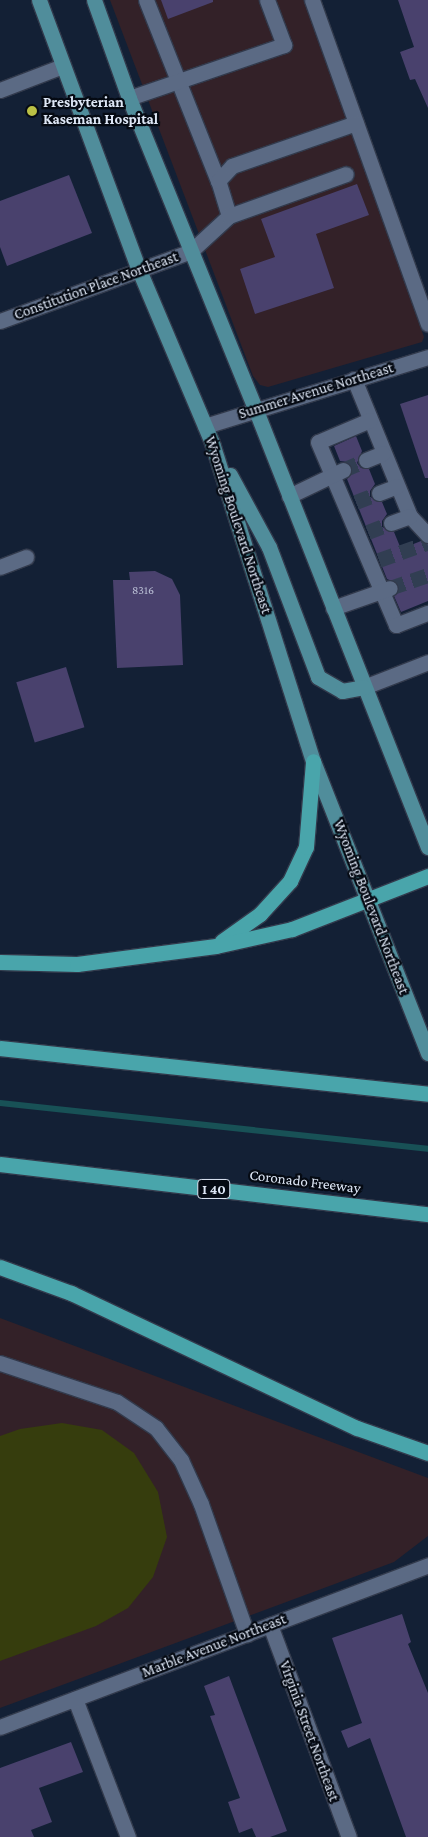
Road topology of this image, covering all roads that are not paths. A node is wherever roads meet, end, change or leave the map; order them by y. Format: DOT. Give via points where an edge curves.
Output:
graph roads {
  1 [pos="39,0"];
  2 [pos="94,0"];
  3 [pos="146,0"];
  4 [pos="267,0"];
  5 [pos="312,0"];
  6 [pos="63,66"];
  7 [pos="178,80"];
  8 [pos="0,90"];
  9 [pos="129,98"];
  10 [pos="356,123"];
  11 [pos="346,174"];
  12 [pos="218,181"];
  13 [pos="229,216"];
  14 [pos="191,250"];
  15 [pos="139,270"];
  16 [pos="0,321"];
  17 [pos="428,324"];
  18 [pos="428,357"];
  19 [pos="354,379"];
  20 [pos="256,408"];
  21 [pos="370,420"];
  22 [pos="205,426"];
  23 [pos="212,443"];
  24 [pos="383,452"];
  25 [pos="366,460"];
  26 [pos="337,472"];
  27 [pos="397,486"];
  28 [pos="379,494"];
  29 [pos="289,496"];
  30 [pos="410,516"];
  31 [pos="391,523"];
  32 [pos="428,540"];
  33 [pos="26,557"];
  34 [pos="0,567"];
  35 [pos="386,589"];
  36 [pos="333,608"];
  37 [pos="428,613"];
  38 [pos="428,662"];
  39 [pos="364,687"];
  40 [pos="313,760"];
  41 [pos="428,847"];
  42 [pos="428,876"];
  43 [pos="370,900"];
  44 [pos="216,946"];
  45 [pos="0,962"];
  46 [pos="0,1048"];
  47 [pos="428,1053"];
  48 [pos="428,1094"];
  49 [pos="0,1164"];
  50 [pos="428,1214"];
  51 [pos="0,1267"];
  52 [pos="0,1363"];
  53 [pos="428,1452"];
  54 [pos="428,1566"];
  55 [pos="270,1625"];
  56 [pos="247,1634"];
  57 [pos="75,1699"];
  58 [pos="0,1727"];
  59 [pos="128,1837"];
  60 [pos="349,1837"];
  1 -- 6 [label="main road, Wyoming Boulevard Northeast"];
  2 -- 9 [label="main road"];
  3 -- 7 [label="street"];
  4 -- 7 [label="street" via="284,45"];
  5 -- 10 [label="street"];
  6 -- 8 [label="street"];
  6 -- 15 [label="main road, Wyoming Boulevard Northeast"];
  7 -- 9 [label="street"];
  7 -- 12 [label="street"];
  9 -- 14 [label="main road"];
  10 -- 12 [label="street" via="232,166"];
  10 -- 17 [label="street"];
  11 -- 13 [label="street"];
  12 -- 13 [label="street"];
  13 -- 14 [label="street"];
  14 -- 15 [label="street, Constitution Place Northeast"];
  14 -- 20 [label="main road"];
  15 -- 16 [label="street, Constitution Place Northeast"];
  15 -- 22 [label="main road, Wyoming Boulevard Northeast"];
  18 -- 19 [label="street, Summer Avenue Northeast"];
  19 -- 20 [label="street, Summer Avenue Northeast"];
  19 -- 21 [label="street"];
  20 -- 22 [label="street, Summer Avenue Northeast"];
  20 -- 29 [label="main road"];
  21 -- 24 [label="street"];
  21 -- 26 [label="street" via="318,442"];
  22 -- 23 [label="main road, Wyoming Boulevard Northeast"];
  23 -- 39 [label="main road" via="269,547 318,677 342,691"];
  23 -- 40 [label="main road, Wyoming Boulevard Northeast"];
  24 -- 25 [label="street"];
  24 -- 27 [label="street"];
  26 -- 29 [label="street"];
  26 -- 35 [label="street"];
  27 -- 28 [label="street"];
  27 -- 30 [label="street"];
  29 -- 36 [label="main road"];
  30 -- 31 [label="street"];
  30 -- 32 [label="street"];
  33 -- 34 [label="street"];
  35 -- 36 [label="street"];
  35 -- 37 [label="street" via="396,625"];
  36 -- 39 [label="main road"];
  38 -- 39 [label="street"];
  39 -- 41 [label="main road"];
  40 -- 43 [label="main road, Wyoming Boulevard Northeast"];
  40 -- 44 [label="highway" via="306,846 290,881 260,914"];
  42 -- 43 [label="highway"];
  43 -- 44 [label="highway" via="292,929"];
  43 -- 47 [label="main road, Wyoming Boulevard Northeast"];
  44 -- 45 [label="highway" via="77,964"];
  46 -- 48 [label="highway"];
  49 -- 50 [label="highway, Coronado Freeway / I 40"];
  51 -- 53 [label="highway" via="71,1294 357,1428"];
  52 -- 56 [label="street" via="117,1402 156,1428 181,1460 201,1504"];
  54 -- 55 [label="street, Marble Avenue Northeast"];
  55 -- 56 [label="street, Marble Avenue Northeast"];
  55 -- 60 [label="street, Virginia Street Northeast"];
  56 -- 57 [label="street, Marble Avenue Northeast"];
  57 -- 58 [label="street, Marble Avenue Northeast"];
  57 -- 59 [label="street"];
}
